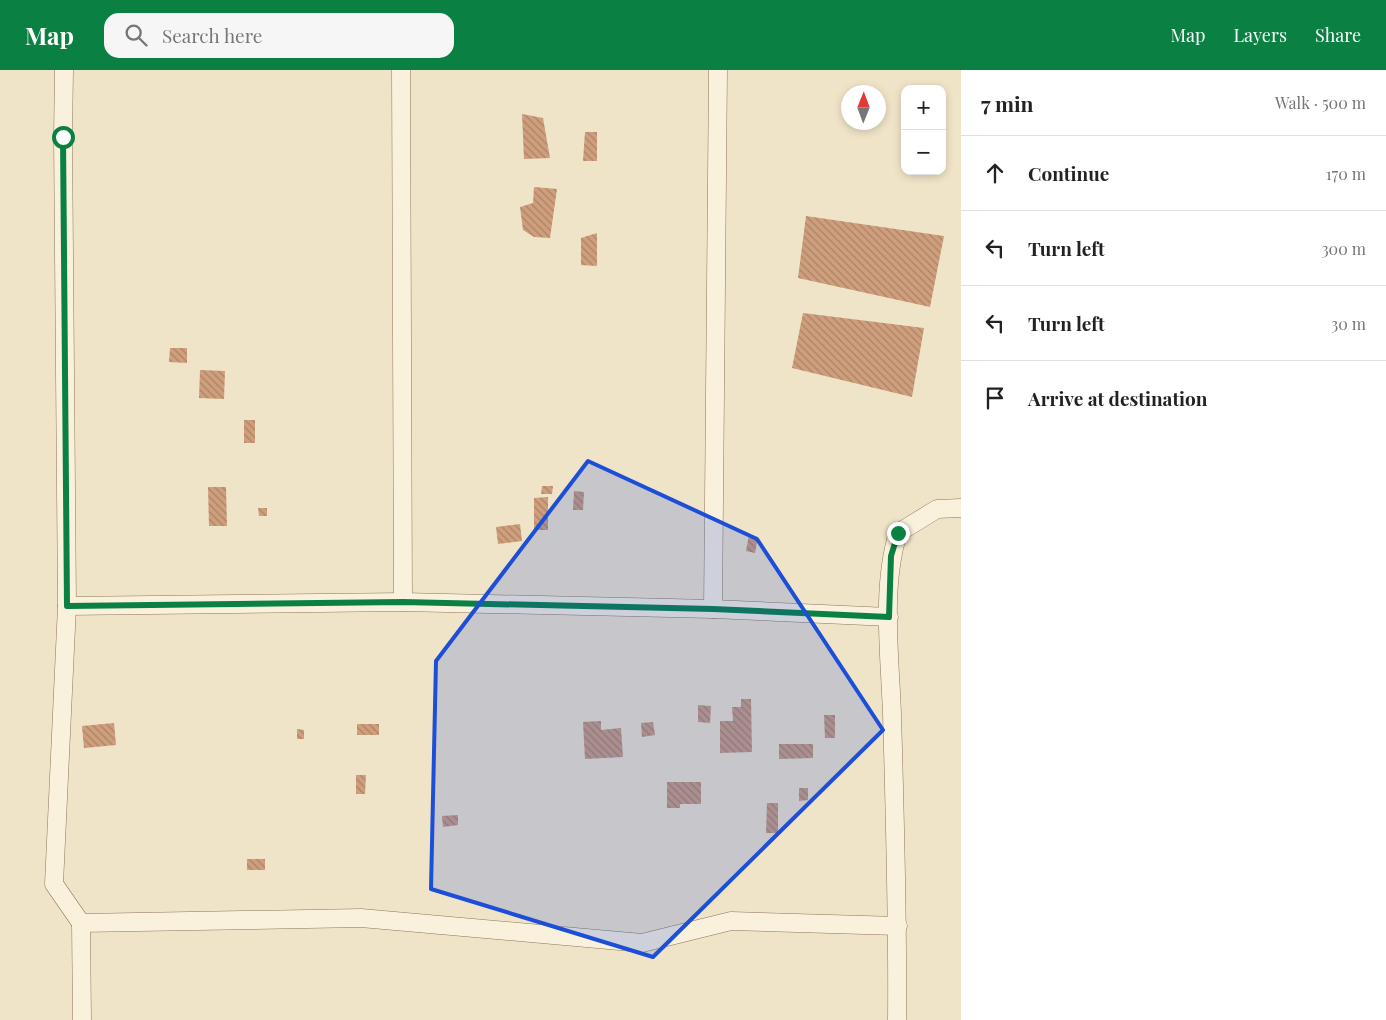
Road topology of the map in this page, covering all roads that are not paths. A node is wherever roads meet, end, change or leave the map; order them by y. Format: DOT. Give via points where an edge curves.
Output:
graph roads {
  1 [pos="64,70"];
  2 [pos="401,70"];
  3 [pos="718,70"];
  4 [pos="961,508"];
  5 [pos="403,602"];
  6 [pos="67,606"];
  7 [pos="713,609"];
  8 [pos="889,617"];
  9 [pos="81,923"];
  10 [pos="898,926"];
  11 [pos="82,1020"];
  12 [pos="897,1020"];
  1 -- 6 [label="street"];
  2 -- 5 [label="street"];
  3 -- 7 [label="street"];
  4 -- 8 [label="street" via="937,510 898,533 891,556"];
  5 -- 6 [label="street"];
  5 -- 7 [label="street"];
  6 -- 9 [label="street" via="54,884"];
  7 -- 8 [label="street"];
  8 -- 10 [label="street"];
  9 -- 10 [label="street" via="361,918 642,943 731,921"];
  9 -- 11 [label="street"];
  10 -- 12 [label="street"];
}
